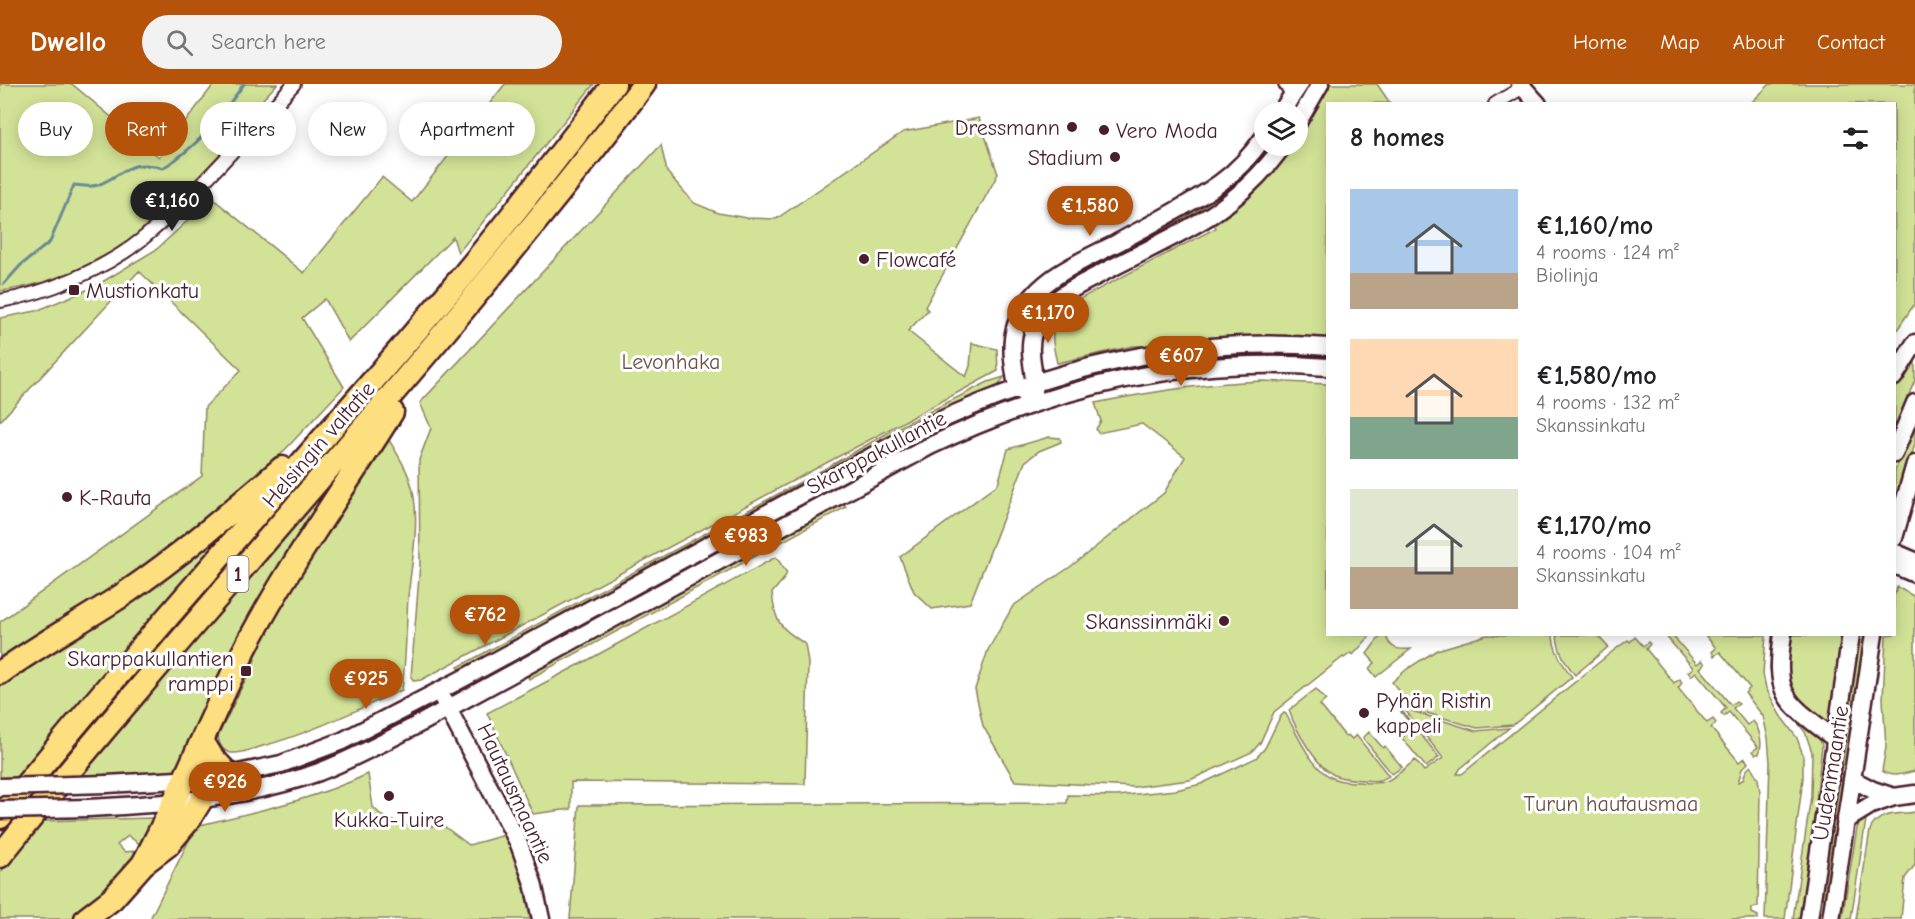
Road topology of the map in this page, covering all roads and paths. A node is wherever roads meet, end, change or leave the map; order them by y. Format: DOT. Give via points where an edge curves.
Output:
graph roads {
  1 [pos="294,84"];
  2 [pos="614,84"];
  3 [pos="644,84"];
  4 [pos="1320,84"];
  5 [pos="1522,85"];
  6 [pos="1292,88"];
  7 [pos="1286,102"];
  8 [pos="1498,102"];
  9 [pos="1537,102"];
  10 [pos="1308,105"];
  11 [pos="1254,149"];
  12 [pos="1275,156"];
  13 [pos="0,301"];
  14 [pos="1915,343"];
  15 [pos="1326,347"];
  16 [pos="430,350"];
  17 [pos="1326,367"];
  18 [pos="1896,374"];
  19 [pos="1035,382"];
  20 [pos="1017,388"];
  21 [pos="1034,403"];
  22 [pos="1915,403"];
  23 [pos="346,411"];
  24 [pos="1896,449"];
  25 [pos="1915,464"];
  26 [pos="1896,531"];
  27 [pos="1896,553"];
  28 [pos="1915,561"];
  29 [pos="1896,566"];
  30 [pos="1915,574"];
  31 [pos="1783,636"];
  32 [pos="1851,636"];
  33 [pos="1874,636"];
  34 [pos="0,673"];
  35 [pos="439,691"];
  36 [pos="449,708"];
  37 [pos="1835,739"];
  38 [pos="202,741"];
  39 [pos="229,775"];
  40 [pos="1852,778"];
  41 [pos="183,780"];
  42 [pos="1915,794"];
  43 [pos="1894,797"];
  44 [pos="5,798"];
  45 [pos="201,801"];
  46 [pos="172,804"];
  47 [pos="0,817"];
  48 [pos="1845,821"];
  49 [pos="0,856"];
  50 [pos="143,864"];
  51 [pos="86,919"];
  52 [pos="541,919"];
  53 [pos="1809,919"];
  54 [pos="1831,919"];
  1 -- 13 [label="street" via="199,186 140,241 64,283"];
  2 -- 23 [label="highway, Helsingin valtatie / 1" via="451,289"];
  3 -- 16 [label="highway, Helsingin valtatie / 1"];
  4 -- 10 [label="main road"];
  5 -- 8 [label="street"];
  5 -- 9 [label="main road"];
  6 -- 7 [label="main road"];
  11 -- 20 [label="main road" via="1221,183 1053,277 1034,294 1014,334"];
  12 -- 19 [label="main road" via="1253,182 1224,206 1068,291 1048,306 1031,342"];
  14 -- 18 [label="main road"];
  15 -- 19 [label="main road, Skarppakullantie" via="1257,344 1186,349 1128,358"];
  16 -- 38 [label="highway" via="285,577 249,641"];
  16 -- 49 [label="highway, Helsingin valtatie / 1" via="141,685"];
  17 -- 21 [label="main road, Skarppakullantie" via="1258,364 1179,370 1104,383"];
  19 -- 20 [label="main road, Skarppakullantie"];
  19 -- 21 [label="main road"];
  20 -- 21 [label="main road"];
  20 -- 35 [label="main road, Skarppakullantie" via="916,432"];
  21 -- 36 [label="main road, Skarppakullantie" via="930,446"];
  22 -- 24 [label="main road"];
  23 -- 34 [label="highway" via="178,555"];
  23 -- 44 [label="highway, Helsingin valtatie / 1"];
  25 -- 26 [label="main road"];
  27 -- 28 [label="main road"];
  29 -- 30 [label="main road"];
  31 -- 37 [label="main road" via="1779,662 1783,689 1794,707"];
  32 -- 37 [label="main road, Uudenmaantie"];
  33 -- 40 [label="main road, Uudenmaantie"];
  35 -- 36 [label="main road, Hautausmaantie"];
  35 -- 39 [label="main road, Skarppakullantie" via="369,729 315,752"];
  36 -- 45 [label="main road, Skarppakullantie" via="317,772"];
  36 -- 52 [label="main road, Hautausmaantie" via="519,844"];
  37 -- 53 [label="main road, Uudenmaantie"];
  38 -- 39 [label="highway"];
  38 -- 41 [label="highway"];
  39 -- 41 [label="main road, Skarppakullantie"];
  40 -- 43 [label="main road"];
  40 -- 48 [label="main road, Uudenmaantie"];
  41 -- 44 [label="main road, Skarppakullantie, bridge" via="107,784"];
  41 -- 46 [label="highway"];
  42 -- 43 [label="main road"];
  43 -- 48 [label="main road"];
  44 -- 46 [label="main road, Skarppakullantie, bridge" via="88,808"];
  44 -- 47 [label="highway, 1"];
  45 -- 46 [label="main road, Skarppakullantie"];
  45 -- 50 [label="highway" via="175,836"];
  46 -- 50 [label="highway"];
  48 -- 54 [label="main road, Uudenmaantie"];
  50 -- 51 [label="highway"];
}
